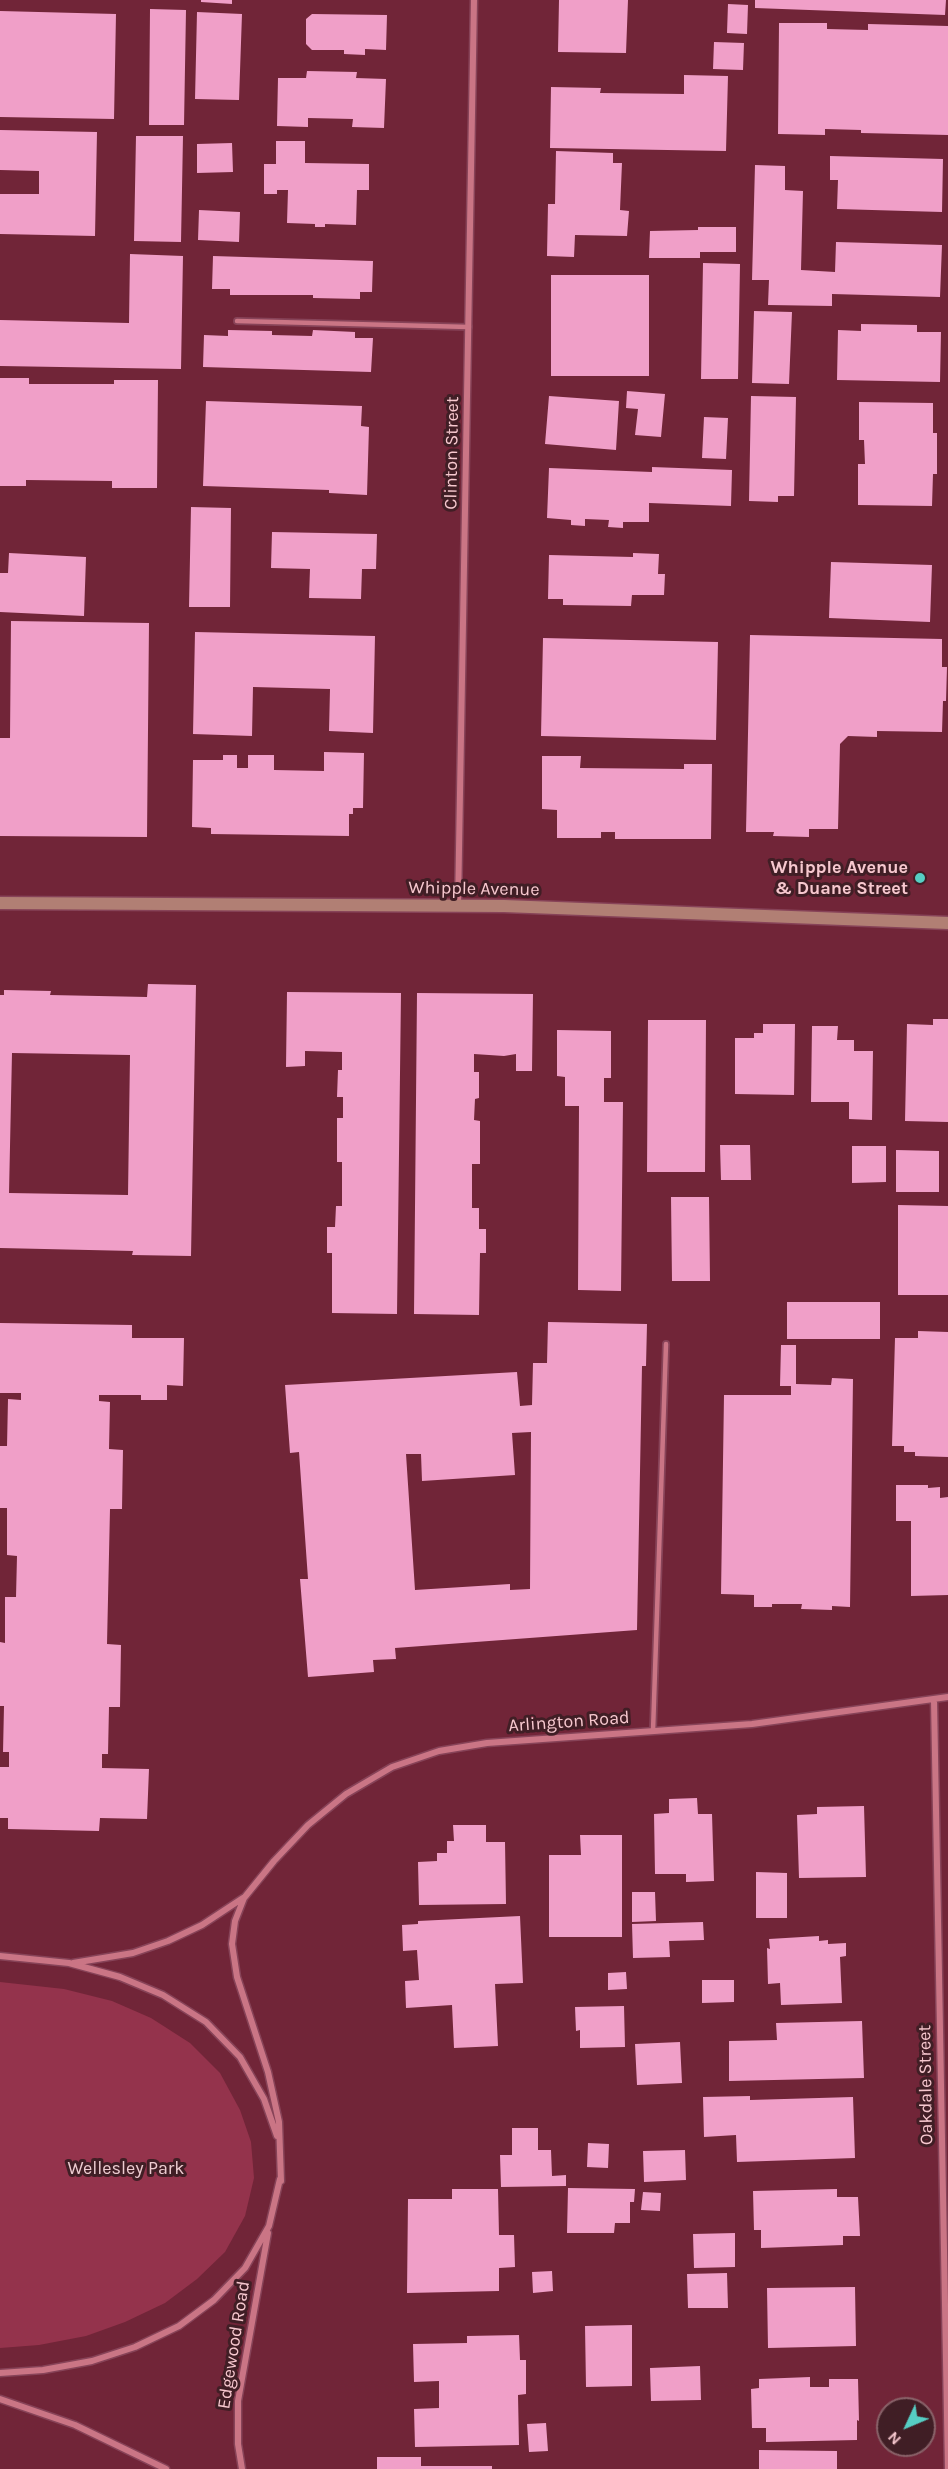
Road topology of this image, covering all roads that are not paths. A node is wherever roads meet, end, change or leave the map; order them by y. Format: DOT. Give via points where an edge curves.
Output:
graph roads {
  1 [pos="474,0"];
  2 [pos="237,321"];
  3 [pos="469,327"];
  4 [pos="0,903"];
  5 [pos="458,907"];
  6 [pos="948,923"];
  7 [pos="666,1344"];
  8 [pos="948,1697"];
  9 [pos="934,1700"];
  10 [pos="653,1731"];
  11 [pos="244,1898"];
  12 [pos="0,1954"];
  13 [pos="69,1963"];
  14 [pos="280,2181"];
  15 [pos="269,2226"];
  16 [pos="0,2373"];
  17 [pos="0,2399"];
  18 [pos="166,2469"];
  19 [pos="242,2469"];
  20 [pos="948,2469"];
  1 -- 3 [label="street, Clinton Street"];
  2 -- 3 [label="lane"];
  3 -- 5 [label="street, Clinton Street"];
  4 -- 5 [label="main road, Whipple Avenue"];
  5 -- 6 [label="main road, Whipple Avenue"];
  7 -- 10 [label="lane"];
  8 -- 9 [label="street, Arlington Road"];
  9 -- 10 [label="street, Arlington Road" via="752,1724"];
  9 -- 20 [label="street, Oakdale Street"];
  10 -- 11 [label="street, Arlington Road" via="487,1743 439,1751 392,1767 346,1794 308,1825"];
  11 -- 13 [label="street, Arlington Road" via="168,1941 132,1953"];
  11 -- 14 [label="street, Arlington Road" via="232,1944 237,1977 268,2072 279,2122"];
  12 -- 13 [label="street"];
  13 -- 14 [label="street" via="120,1977 163,1995 206,2022 240,2057 264,2099 277,2137"];
  14 -- 15 [label="street"];
  15 -- 16 [label="street" via="245,2268 214,2300 179,2326 135,2347 92,2361"];
  15 -- 19 [label="street, Edgewood Road" via="238,2401"];
  17 -- 18 [label="street" via="75,2425"];
}
